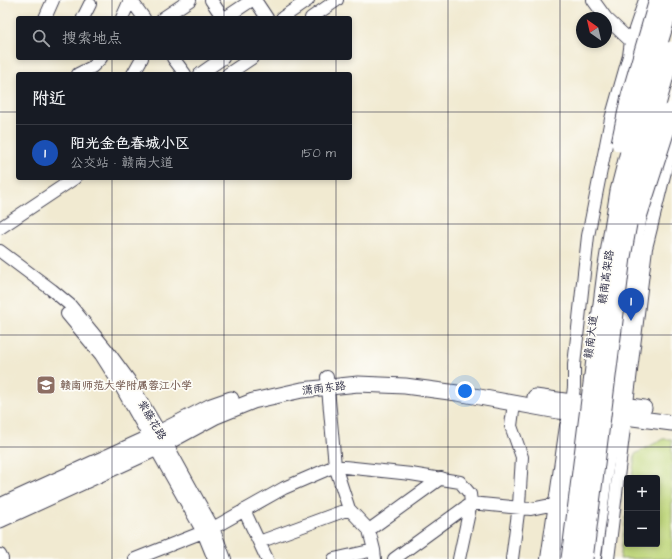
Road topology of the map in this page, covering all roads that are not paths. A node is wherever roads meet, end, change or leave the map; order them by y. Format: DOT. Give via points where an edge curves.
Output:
graph roads {
  1 [pos="53,0"];
  2 [pos="131,0"];
  3 [pos="190,0"];
  4 [pos="211,0"];
  5 [pos="252,0"];
  6 [pos="256,0"];
  7 [pos="308,0"];
  8 [pos="337,0"];
  9 [pos="593,0"];
  10 [pos="645,0"];
  11 [pos="658,0"];
  12 [pos="663,0"];
  13 [pos="672,0"];
  14 [pos="90,4"];
  15 [pos="602,12"];
  16 [pos="46,16"];
  17 [pos="85,16"];
  18 [pos="123,16"];
  19 [pos="143,16"];
  20 [pos="166,16"];
  21 [pos="223,16"];
  22 [pos="227,16"];
  23 [pos="266,16"];
  24 [pos="285,16"];
  25 [pos="314,16"];
  26 [pos="612,24"];
  27 [pos="631,41"];
  28 [pos="672,50"];
  29 [pos="646,55"];
  30 [pos="99,60"];
  31 [pos="141,60"];
  32 [pos="174,60"];
  33 [pos="220,60"];
  34 [pos="249,60"];
  35 [pos="82,72"];
  36 [pos="134,72"];
  37 [pos="184,72"];
  38 [pos="203,72"];
  39 [pos="231,72"];
  40 [pos="672,79"];
  41 [pos="672,111"];
  42 [pos="672,143"];
  43 [pos="71,180"];
  44 [pos="0,228"];
  45 [pos="0,251"];
  46 [pos="0,259"];
  47 [pos="613,272"];
  48 [pos="328,382"];
  49 [pos="514,403"];
  50 [pos="576,407"];
  51 [pos="621,411"];
  52 [pos="672,412"];
  53 [pos="672,423"];
  54 [pos="159,440"];
  55 [pos="335,466"];
  56 [pos="441,478"];
  57 [pos="471,503"];
  58 [pos="556,504"];
  59 [pos="0,506"];
  60 [pos="350,509"];
  61 [pos="519,509"];
  62 [pos="244,510"];
  63 [pos="0,520"];
  64 [pos="208,530"];
  65 [pos="369,530"];
  66 [pos="260,542"];
  67 [pos="375,554"];
  68 [pos="0,555"];
  69 [pos="156,556"];
  70 [pos="2,559"];
  71 [pos="135,559"];
  72 [pos="214,559"];
  73 [pos="224,559"];
  74 [pos="267,559"];
  75 [pos="334,559"];
  76 [pos="394,559"];
  77 [pos="459,559"];
  78 [pos="512,559"];
  79 [pos="547,559"];
  80 [pos="558,559"];
  81 [pos="570,559"];
  82 [pos="584,559"];
  83 [pos="593,559"];
  84 [pos="608,559"];
  1 -- 16 [label="street"];
  2 -- 18 [label="street"];
  2 -- 19 [label="street"];
  3 -- 20 [label="street"];
  4 -- 21 [label="street"];
  5 -- 22 [label="street"];
  6 -- 23 [label="street"];
  7 -- 24 [label="street"];
  8 -- 25 [label="street"];
  9 -- 15 [label="street"];
  10 -- 27 [label="street"];
  11 -- 47 [label="highway, bridge" via="630,96 610,188"];
  12 -- 29 [label="main road, 赣南大道"];
  13 -- 47 [label="highway, 赣南高架路, bridge" via="645,89 619,192"];
  14 -- 17 [label="street"];
  26 -- 27 [label="street"];
  27 -- 29 [label="street"];
  27 -- 50 [label="street" via="611,119 588,236 574,365"];
  28 -- 47 [label="highway, 赣南高架路, bridge"];
  29 -- 50 [label="main road, 赣南大道" via="627,122 602,242"];
  30 -- 35 [label="street"];
  31 -- 36 [label="street"];
  32 -- 37 [label="street"];
  33 -- 38 [label="street"];
  34 -- 39 [label="street"];
  40 -- 51 [label="main road" via="644,184 635,242 620,391"];
  41 -- 47 [label="highway, bridge" via="656,165"];
  42 -- 51 [label="street" via="646,248"];
  43 -- 44 [label="street"];
  45 -- 54 [label="street, 紫藤花路" via="70,305 85,322 128,380"];
  46 -- 54 [label="street, 紫藤花路" via="65,311 101,355"];
  47 -- 81 [label="highway, 赣南高架路, bridge"];
  47 -- 82 [label="highway, 赣南高架路, bridge"];
  48 -- 49 [label="main road, 潇雨东路" via="405,386"];
  48 -- 50 [label="main road, 潇雨东路" via="356,374 405,376 516,394"];
  48 -- 54 [label="main road, 潇雨东路" via="299,381 250,392 211,406"];
  48 -- 55 [label="street"];
  49 -- 50 [label="main road, 潇雨东路"];
  49 -- 61 [label="street" via="511,426 522,457"];
  50 -- 51 [label="main road, 潇雨东路"];
  50 -- 58 [label="street" via="566,426"];
  50 -- 80 [label="main road, 赣南大道"];
  51 -- 52 [label="main road, 潇雨东路"];
  51 -- 53 [label="main road, 潇雨东路"];
  51 -- 83 [label="main road" via="606,465"];
  51 -- 84 [label="street"];
  54 -- 59 [label="main road, 潇雨东路"];
  54 -- 63 [label="main road, 潇雨东路"];
  54 -- 64 [label="street, 紫藤花路"];
  55 -- 56 [label="street"];
  55 -- 60 [label="street"];
  55 -- 62 [label="street" via="284,488"];
  56 -- 57 [label="street" via="460,482 470,494"];
  56 -- 65 [label="street"];
  57 -- 61 [label="street"];
  57 -- 76 [label="street"];
  57 -- 77 [label="street"];
  58 -- 61 [label="street"];
  58 -- 79 [label="street"];
  60 -- 65 [label="street"];
  60 -- 66 [label="street"];
  61 -- 78 [label="street"];
  62 -- 64 [label="street"];
  62 -- 66 [label="street"];
  64 -- 69 [label="street"];
  64 -- 72 [label="street, 紫藤花路"];
  64 -- 73 [label="street, 紫藤花路"];
  65 -- 67 [label="street"];
  66 -- 74 [label="street"];
  67 -- 75 [label="street"];
  68 -- 70 [label="street"];
  69 -- 71 [label="street"];
}
